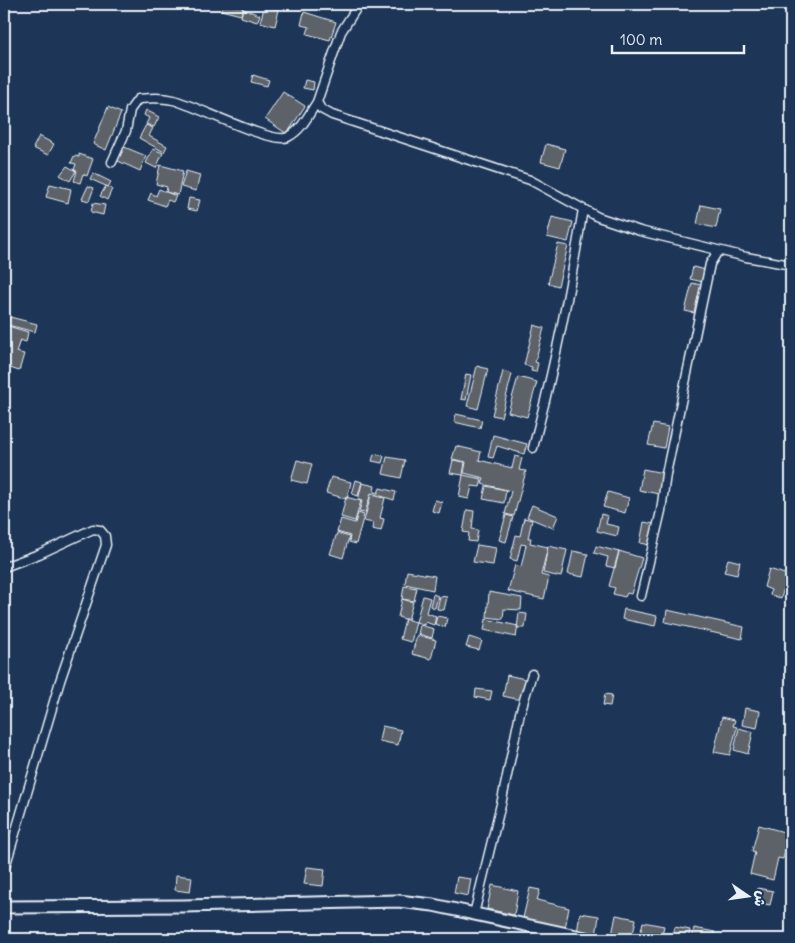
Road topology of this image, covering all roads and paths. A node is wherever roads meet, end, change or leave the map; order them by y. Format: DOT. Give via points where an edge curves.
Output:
graph roads {
  1 [pos="359,4"];
  2 [pos="317,102"];
  3 [pos="112,162"];
  4 [pos="583,209"];
  5 [pos="718,250"];
  6 [pos="791,265"];
  7 [pos="533,448"];
  8 [pos="4,566"];
  9 [pos="641,596"];
  10 [pos="532,674"];
  11 [pos="4,871"];
  12 [pos="4,907"];
  13 [pos="474,914"];
  14 [pos="590,939"];
  1 -- 2 [label="street" via="341,32"];
  2 -- 3 [label="street" via="298,130 286,138 267,136 174,100 138,99 130,110 126,131"];
  2 -- 4 [label="street" via="321,109 332,115 530,180"];
  4 -- 5 [label="street" via="640,231"];
  4 -- 7 [label="street" via="571,285"];
  5 -- 6 [label="street"];
  5 -- 9 [label="street" via="710,264"];
  8 -- 11 [label="street" via="93,529 100,530 105,536 106,545 60,681"];
  10 -- 13 [label="street" via="520,713"];
  12 -- 13 [label="main road" via="398,901"];
  13 -- 14 [label="main road"];
}
